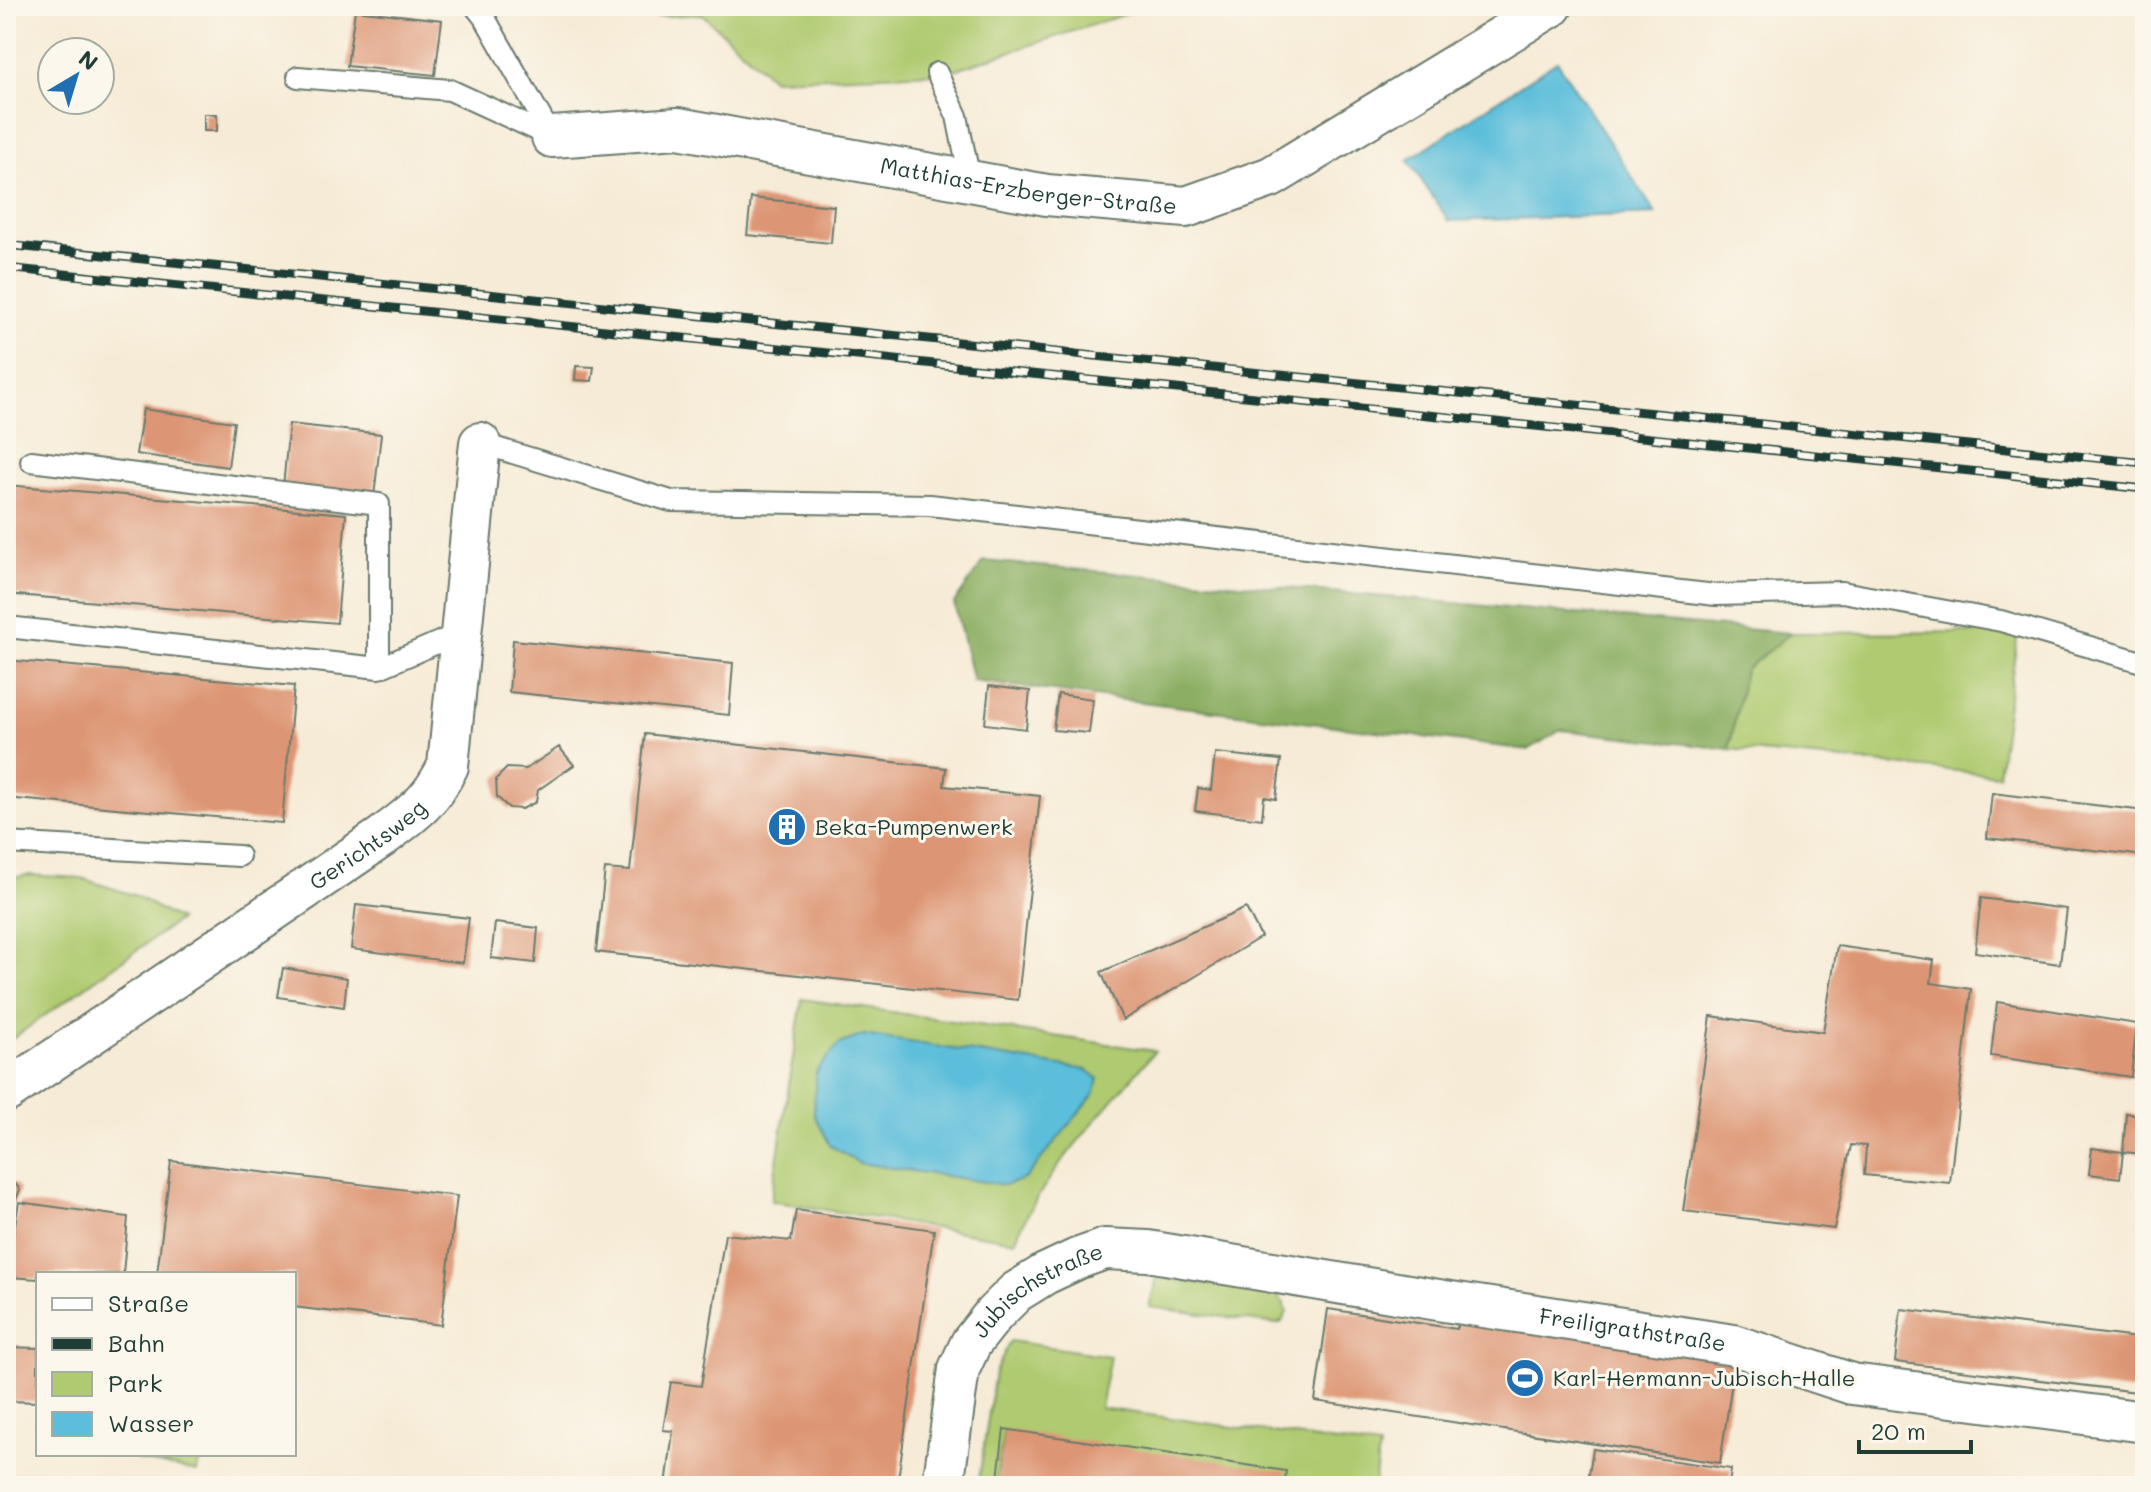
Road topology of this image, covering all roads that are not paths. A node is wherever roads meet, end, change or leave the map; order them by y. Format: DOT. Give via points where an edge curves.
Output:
graph roads {
  1 [pos="475,6"];
  2 [pos="1552,6"];
  3 [pos="937,73"];
  4 [pos="298,77"];
  5 [pos="552,137"];
  6 [pos="970,180"];
  7 [pos="480,443"];
  8 [pos="31,461"];
  9 [pos="7,627"];
  10 [pos="460,633"];
  11 [pos="2145,663"];
  12 [pos="379,668"];
  13 [pos="6,843"];
  14 [pos="239,856"];
  15 [pos="6,1092"];
  16 [pos="1307,1277"];
  17 [pos="2145,1422"];
  18 [pos="943,1486"];
  1 -- 5 [label="lane"];
  2 -- 6 [label="street, Matthias-Erzberger-Straße" via="1271,177 1186,207 1047,195"];
  3 -- 6 [label="lane" via="957,116"];
  4 -- 5 [label="lane" via="450,90"];
  5 -- 6 [label="street, Matthias-Erzberger-Straße" via="678,128"];
  7 -- 10 [label="street, Gerichtsweg"];
  7 -- 11 [label="lane" via="671,501 930,505 1716,595 1842,592 2001,621"];
  8 -- 12 [label="lane" via="379,504"];
  9 -- 12 [label="lane"];
  10 -- 12 [label="lane"];
  10 -- 15 [label="street, Gerichtsweg" via="448,766 436,791 382,837"];
  13 -- 14 [label="lane"];
  16 -- 17 [label="street, Freiligrathstraße" via="1734,1345 1852,1384"];
  16 -- 18 [label="street, Jubischstraße" via="1105,1249 1045,1274 1016,1292 971,1343 959,1369"];
}
